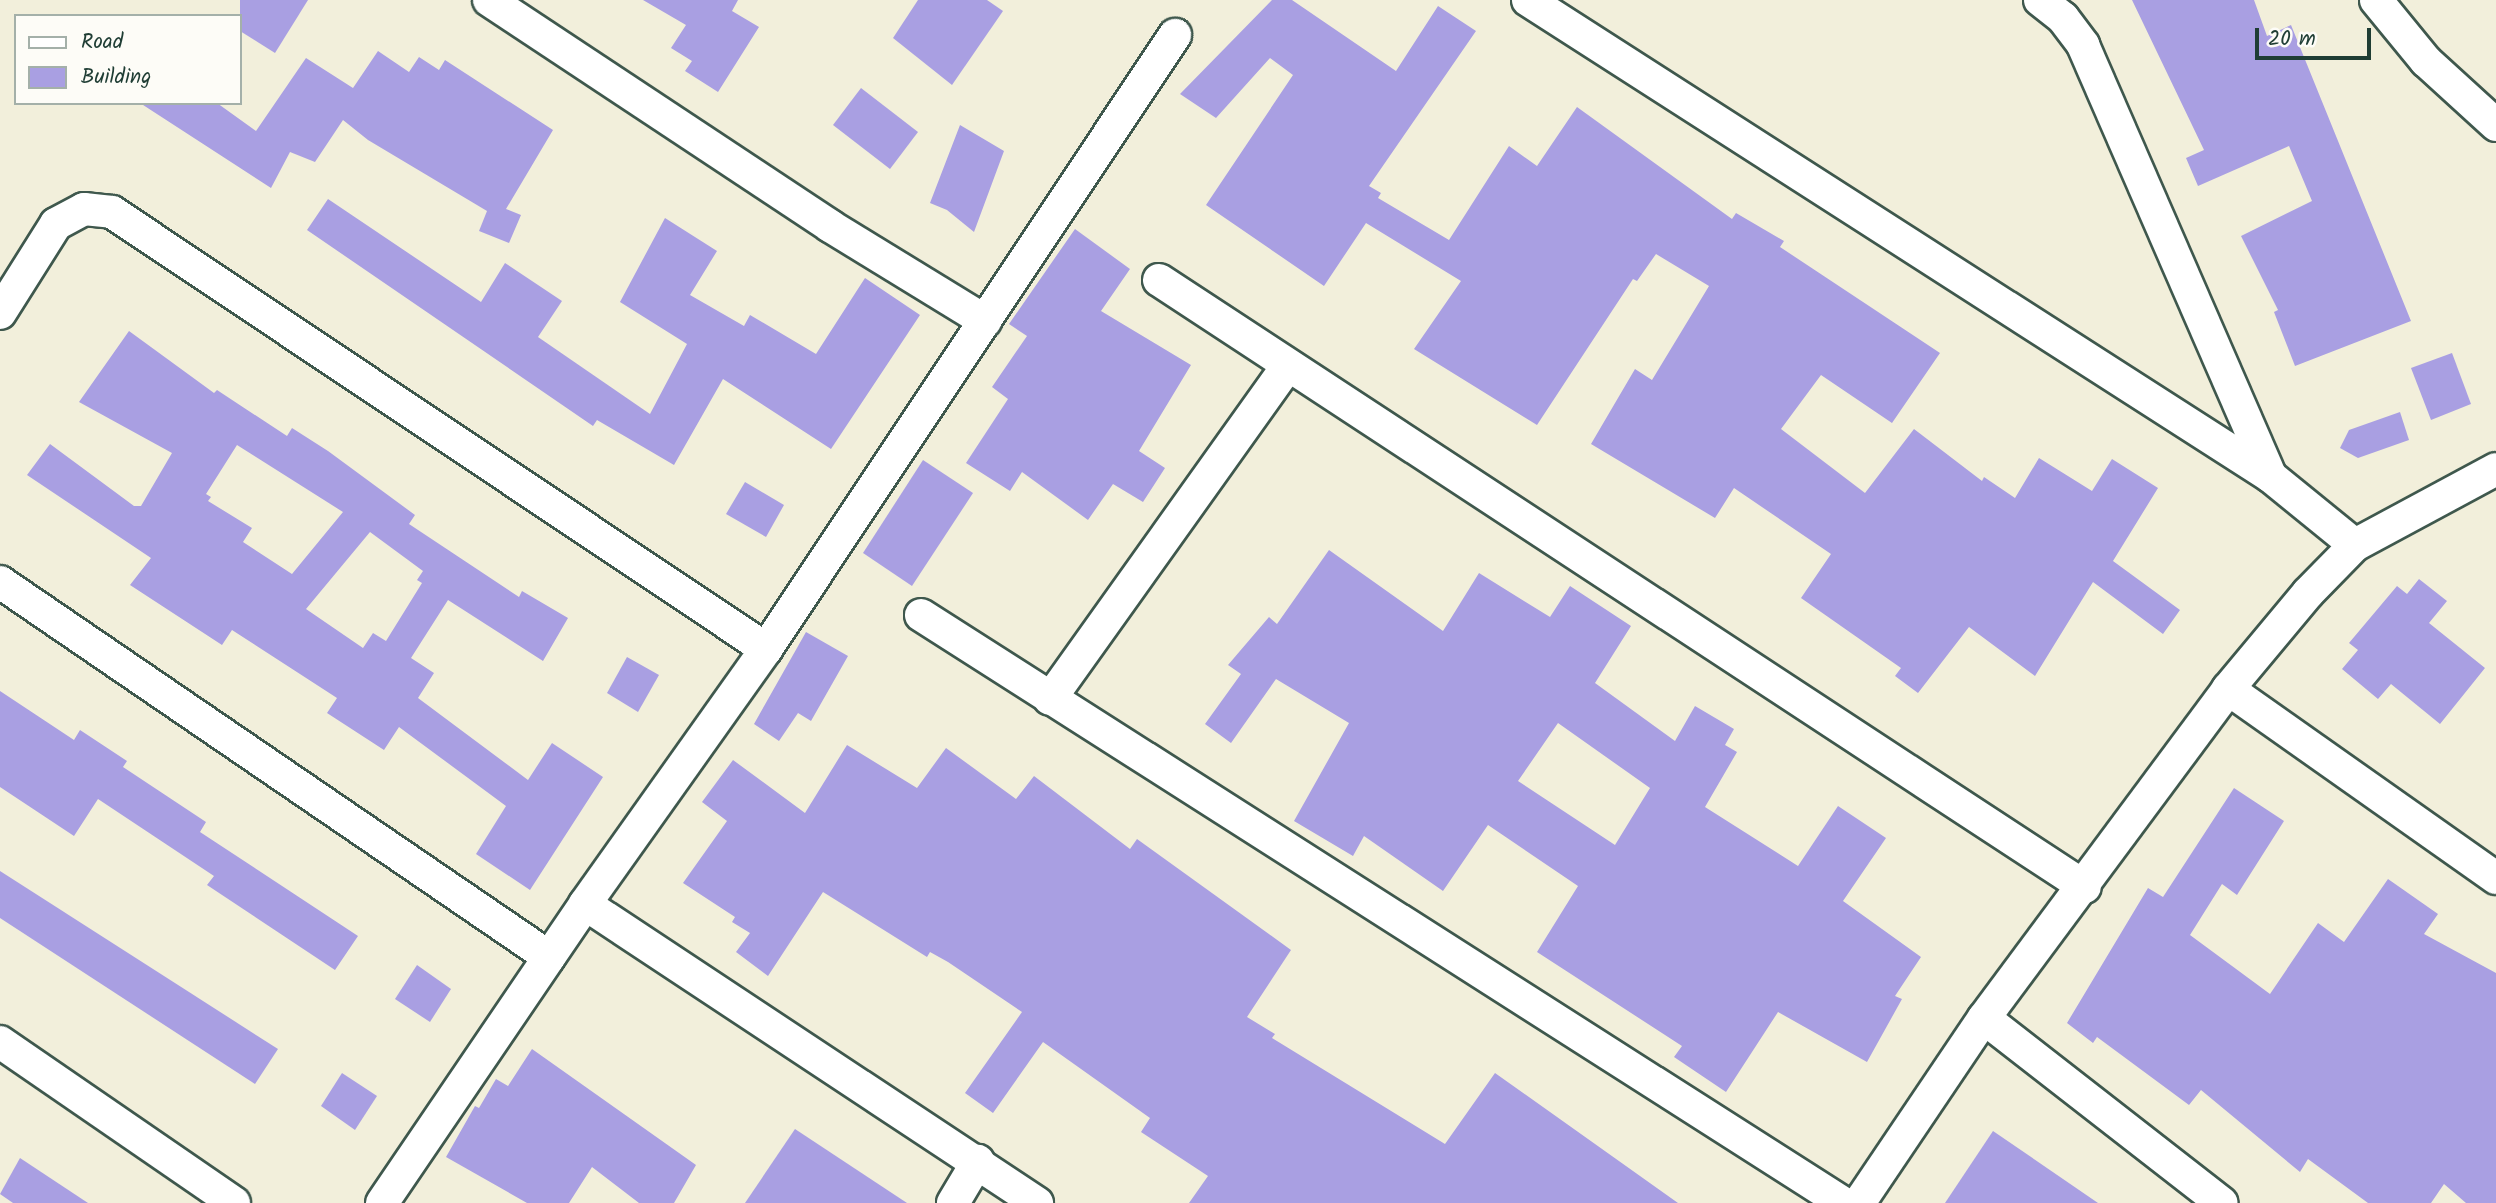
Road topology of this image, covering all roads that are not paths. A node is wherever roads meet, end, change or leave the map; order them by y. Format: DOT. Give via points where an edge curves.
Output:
graph roads {
  1 [pos="489,0"];
  2 [pos="2040,0"];
  3 [pos="2376,0"];
  4 [pos="1536,2"];
  5 [pos="1175,35"];
  6 [pos="2496,125"];
  7 [pos="1159,280"];
  8 [pos="0,313"];
  9 [pos="985,321"];
  10 [pos="1288,365"];
  11 [pos="2496,468"];
  12 [pos="2270,476"];
  13 [pos="2355,545"];
  14 [pos="0,582"];
  15 [pos="921,615"];
  16 [pos="766,649"];
  17 [pos="2228,689"];
  18 [pos="1050,699"];
  19 [pos="2496,878"];
  20 [pos="2085,887"];
  21 [pos="585,904"];
  22 [pos="549,957"];
  23 [pos="1984,1018"];
  24 [pos="0,1042"];
  25 [pos="978,1161"];
  26 [pos="234,1203"];
  27 [pos="382,1203"];
  28 [pos="953,1203"];
  29 [pos="1037,1203"];
  30 [pos="1843,1203"];
  31 [pos="1859,1203"];
  32 [pos="2222,1203"];
  1 -- 9 [label="street" via="830,226"];
  2 -- 12 [label="street" via="2063,18 2084,45"];
  3 -- 6 [label="street" via="2426,61"];
  4 -- 12 [label="street"];
  5 -- 9 [label="street"];
  7 -- 10 [label="street"];
  8 -- 16 [label="street" via="56,224 84,209 112,212"];
  9 -- 16 [label="street"];
  10 -- 18 [label="street"];
  10 -- 20 [label="street"];
  11 -- 13 [label="street"];
  12 -- 13 [label="street"];
  13 -- 17 [label="street"];
  14 -- 22 [label="street"];
  15 -- 18 [label="street"];
  16 -- 21 [label="street"];
  17 -- 19 [label="street"];
  17 -- 20 [label="street"];
  18 -- 30 [label="street"];
  20 -- 23 [label="street"];
  21 -- 22 [label="street"];
  21 -- 25 [label="street"];
  22 -- 27 [label="street"];
  23 -- 31 [label="street"];
  23 -- 32 [label="street"];
  24 -- 26 [label="street"];
  25 -- 28 [label="street"];
  25 -- 29 [label="street"];
}
